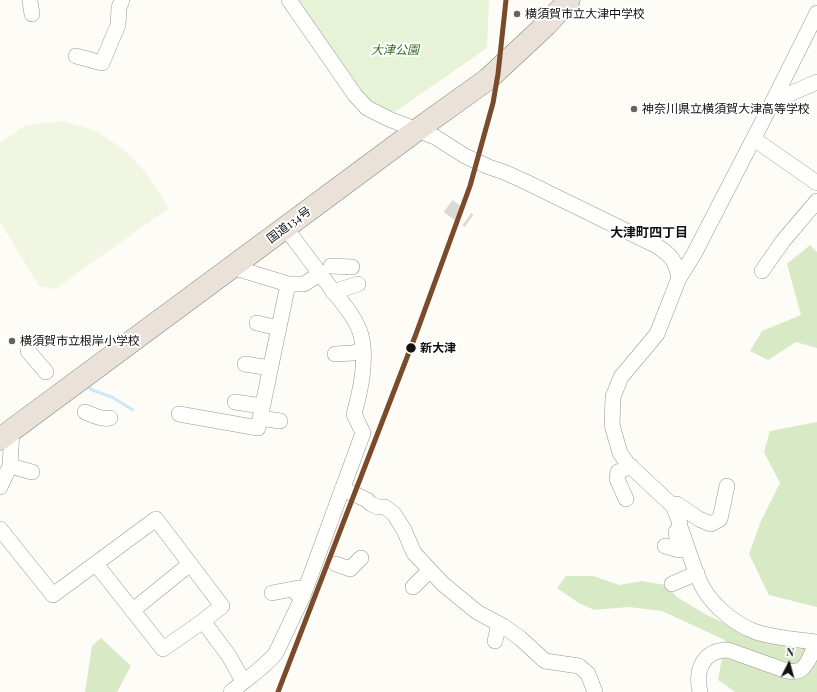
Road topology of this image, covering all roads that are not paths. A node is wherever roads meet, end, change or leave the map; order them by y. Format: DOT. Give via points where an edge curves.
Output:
graph roads {
  1 [pos="122,0"];
  2 [pos="289,0"];
  3 [pos="554,0"];
  4 [pos="569,0"];
  5 [pos="817,13"];
  6 [pos="76,56"];
  7 [pos="817,82"];
  8 [pos="773,101"];
  9 [pos="411,127"];
  10 [pos="754,139"];
  11 [pos="817,183"];
  12 [pos="817,201"];
  13 [pos="285,227"];
  14 [pos="232,267"];
  15 [pos="352,267"];
  16 [pos="325,270"];
  17 [pos="762,271"];
  18 [pos="679,278"];
  19 [pos="288,284"];
  20 [pos="358,284"];
  21 [pos="333,292"];
  22 [pos="257,323"];
  23 [pos="278,328"];
  24 [pos="362,349"];
  25 [pos="28,351"];
  26 [pos="336,354"];
  27 [pos="245,364"];
  28 [pos="270,368"];
  29 [pos="46,372"];
  30 [pos="236,402"];
  31 [pos="85,412"];
  32 [pos="179,414"];
  33 [pos="110,418"];
  34 [pos="280,421"];
  35 [pos="259,423"];
  36 [pos="4,431"];
  37 [pos="10,466"];
  38 [pos="631,466"];
  39 [pos="32,472"];
  40 [pos="727,486"];
  41 [pos="0,487"];
  42 [pos="343,488"];
  43 [pos="626,499"];
  44 [pos="673,506"];
  45 [pos="680,527"];
  46 [pos="0,529"];
  47 [pos="316,534"];
  48 [pos="665,546"];
  49 [pos="361,558"];
  50 [pos="96,564"];
  51 [pos="190,564"];
  52 [pos="336,564"];
  53 [pos="430,570"];
  54 [pos="697,573"];
  55 [pos="672,584"];
  56 [pos="413,587"];
  57 [pos="272,594"];
  58 [pos="303,596"];
  59 [pos="133,610"];
  60 [pos="203,621"];
  61 [pos="499,624"];
  62 [pos="495,641"];
  63 [pos="817,642"];
  64 [pos="243,682"];
  65 [pos="231,692"];
  66 [pos="596,692"];
  67 [pos="700,692"];
  1 -- 6 [label="street" via="118,25 102,63"];
  2 -- 9 [label="street" via="355,95 367,108"];
  3 -- 9 [label="highway, 国道134号" via="481,70"];
  4 -- 9 [label="highway, 国道134号" via="488,79"];
  5 -- 8 [label="street"];
  7 -- 8 [label="street"];
  8 -- 10 [label="street"];
  9 -- 13 [label="highway, 国道134号"];
  9 -- 18 [label="street" via="435,137 465,156 524,181 657,246 672,257"];
  9 -- 36 [label="highway, 国道134号"];
  10 -- 11 [label="street"];
  10 -- 18 [label="street"];
  12 -- 17 [label="street" via="783,241"];
  13 -- 14 [label="highway, 国道134号"];
  13 -- 16 [label="street"];
  14 -- 19 [label="street"];
  14 -- 36 [label="highway, 国道134号"];
  15 -- 16 [label="street"];
  16 -- 19 [label="street" via="304,284"];
  16 -- 21 [label="street"];
  18 -- 38 [label="street" via="657,334 621,377 613,397 612,425 620,453"];
  19 -- 23 [label="street"];
  20 -- 21 [label="street"];
  21 -- 24 [label="street" via="349,310 361,335"];
  22 -- 23 [label="street"];
  23 -- 28 [label="street"];
  24 -- 26 [label="street" via="353,353"];
  24 -- 42 [label="street" via="363,372 354,414 363,433"];
  25 -- 29 [label="street"];
  27 -- 28 [label="street"];
  28 -- 35 [label="street"];
  30 -- 35 [label="street"];
  31 -- 33 [label="street"];
  32 -- 35 [label="street"];
  34 -- 35 [label="street"];
  36 -- 37 [label="street"];
  37 -- 39 [label="street"];
  37 -- 41 [label="street"];
  38 -- 43 [label="street" via="618,472 617,479"];
  38 -- 44 [label="street"];
  40 -- 44 [label="street" via="720,519 711,524 676,504"];
  42 -- 47 [label="street" via="338,488"];
  42 -- 53 [label="street" via="371,504 385,507 394,514 414,553"];
  42 -- 58 [label="street"];
  44 -- 45 [label="street"];
  45 -- 48 [label="street" via="676,529 679,550"];
  45 -- 54 [label="street"];
  46 -- 50 [label="street" via="53,595"];
  49 -- 52 [label="street" via="350,569"];
  50 -- 51 [label="street" via="156,519"];
  50 -- 59 [label="street"];
  51 -- 59 [label="street"];
  51 -- 60 [label="street" via="222,606"];
  53 -- 56 [label="street"];
  53 -- 61 [label="street" via="473,609"];
  54 -- 55 [label="street"];
  54 -- 63 [label="street" via="700,583 719,608 747,627 765,634"];
  57 -- 58 [label="street" via="298,588 297,594"];
  58 -- 64 [label="street" via="276,653"];
  59 -- 60 [label="street" via="163,648"];
  60 -- 64 [label="street" via="229,656"];
  61 -- 62 [label="street"];
  61 -- 66 [label="street" via="520,638 545,661 579,666 588,674"];
  63 -- 67 [label="street" via="800,670 792,671 728,650 712,653 701,665"];
  64 -- 65 [label="street"];
}
